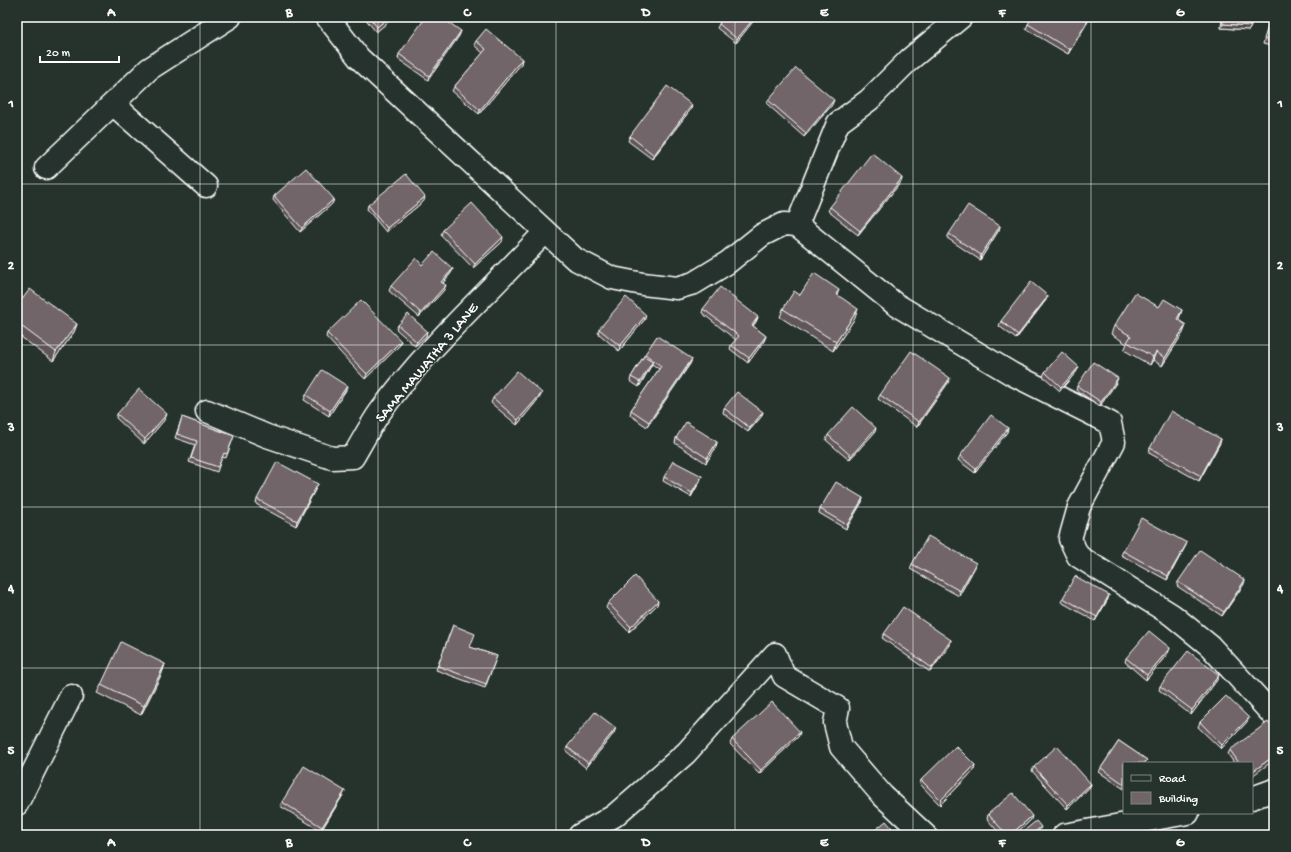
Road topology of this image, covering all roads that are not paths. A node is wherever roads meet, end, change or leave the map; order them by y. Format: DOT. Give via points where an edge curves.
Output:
graph roads {
  1 [pos="230,17"];
  2 [pos="327,17"];
  3 [pos="961,17"];
  4 [pos="113,104"];
  5 [pos="46,168"];
  6 [pos="206,186"];
  7 [pos="797,225"];
  8 [pos="545,232"];
  9 [pos="207,411"];
  10 [pos="71,696"];
  11 [pos="1274,716"];
  12 [pos="1274,790"];
  13 [pos="1253,798"];
  14 [pos="17,804"];
  15 [pos="1182,814"];
  16 [pos="580,835"];
  17 [pos="925,835"];
  18 [pos="1064,835"];
  1 -- 4 [label="street" via="150,69"];
  2 -- 8 [label="street" via="359,58"];
  3 -- 7 [label="street" via="910,60 869,100 838,123"];
  4 -- 5 [label="street"];
  4 -- 6 [label="street"];
  7 -- 8 [label="street" via="784,224 762,235 727,263 694,283 677,288 612,278 575,259"];
  7 -- 11 [label="street" via="895,304 1012,374 1110,423 1114,442 1079,508 1070,539 1078,556 1172,616 1210,646"];
  8 -- 9 [label="street, SAMA MAWATHA 3 LANE" via="449,331 398,390 380,413 353,457 332,458 267,436"];
  10 -- 14 [label="street"];
  12 -- 13 [label="street"];
  15 -- 18 [label="street"];
  16 -- 17 [label="street" via="614,816 686,753 775,654 784,676 838,708 835,723 841,747 882,795"];
}
